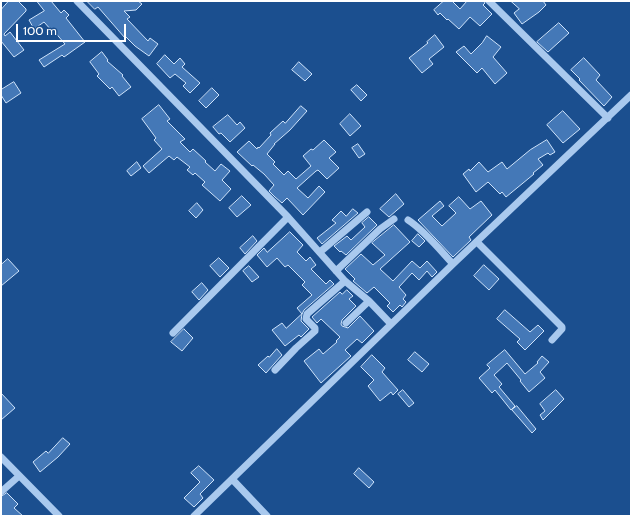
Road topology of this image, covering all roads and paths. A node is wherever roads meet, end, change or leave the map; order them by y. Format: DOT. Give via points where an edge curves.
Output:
graph roads {
  1 [pos="77,1"];
  2 [pos="489,1"];
  3 [pos="631,95"];
  4 [pos="608,118"];
  5 [pos="367,212"];
  6 [pos="288,217"];
  7 [pos="394,219"];
  8 [pos="408,220"];
  9 [pos="478,242"];
  10 [pos="320,252"];
  11 [pos="453,264"];
  12 [pos="336,271"];
  13 [pos="345,281"];
  14 [pos="369,301"];
  15 [pos="346,323"];
  16 [pos="392,324"];
  17 [pos="173,333"];
  18 [pos="552,340"];
  19 [pos="275,370"];
  20 [pos="1,457"];
  21 [pos="19,476"];
  22 [pos="232,479"];
  23 [pos="1,492"];
  24 [pos="58,516"];
  25 [pos="194,516"];
  26 [pos="267,516"];
  1 -- 6 [label="street"];
  2 -- 4 [label="street"];
  3 -- 4 [label="street"];
  4 -- 9 [label="street"];
  5 -- 10 [label="street"];
  6 -- 10 [label="street"];
  6 -- 17 [label="street"];
  7 -- 12 [label="street"];
  8 -- 11 [label="street"];
  9 -- 11 [label="street"];
  9 -- 18 [label="street" via="561,326 562,329"];
  10 -- 12 [label="street"];
  11 -- 16 [label="street"];
  12 -- 13 [label="street"];
  13 -- 14 [label="street"];
  13 -- 19 [label="street" via="307,314 306,319 316,328 315,331"];
  14 -- 15 [label="street"];
  14 -- 16 [label="street"];
  16 -- 22 [label="street"];
  20 -- 21 [label="street"];
  21 -- 23 [label="street"];
  21 -- 24 [label="street"];
  22 -- 25 [label="street"];
  22 -- 26 [label="street"];
}
